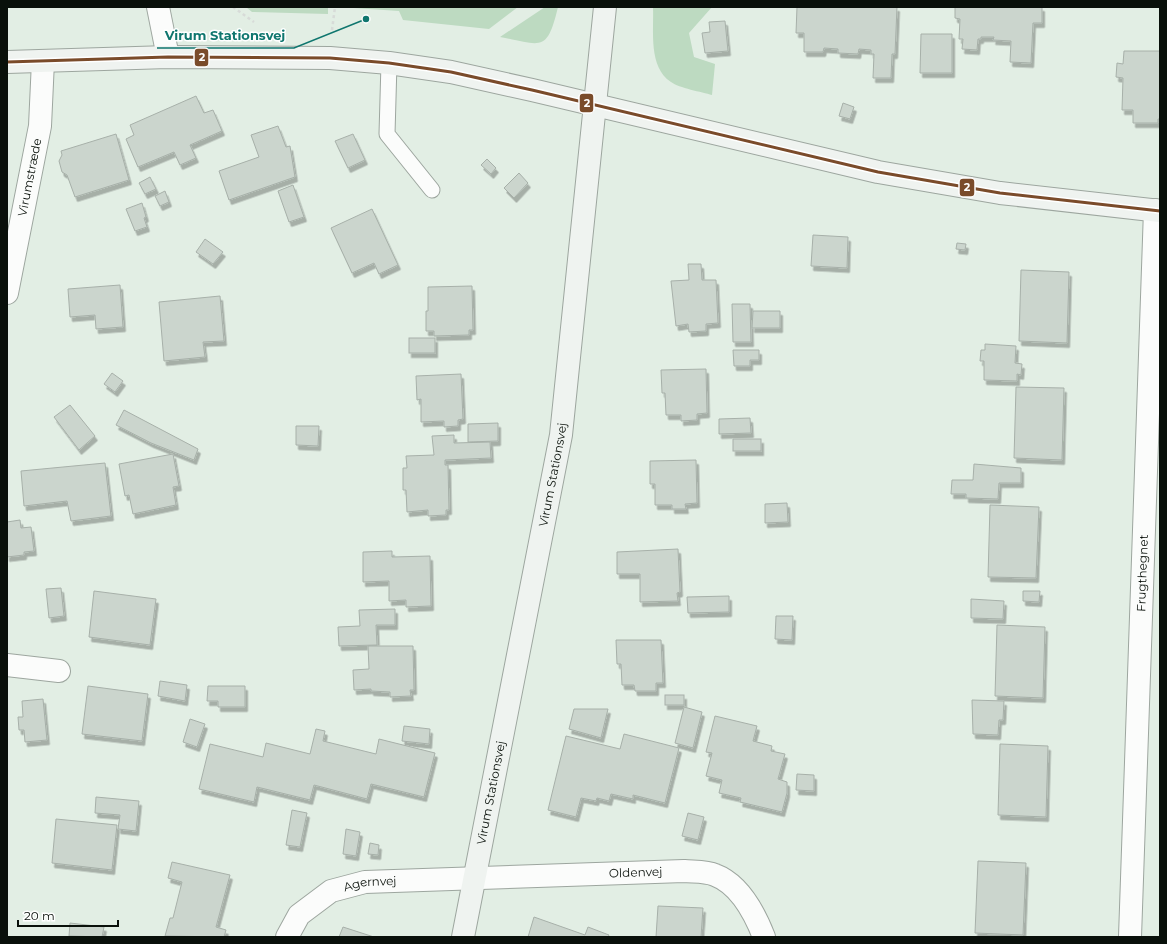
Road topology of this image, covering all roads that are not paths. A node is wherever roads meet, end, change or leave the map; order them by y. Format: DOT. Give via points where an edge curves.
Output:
graph roads {
  1 [pos="158,7"];
  2 [pos="605,7"];
  3 [pos="168,57"];
  4 [pos="43,61"];
  5 [pos="7,62"];
  6 [pos="389,63"];
  7 [pos="595,104"];
  8 [pos="432,190"];
  9 [pos="1157,210"];
  10 [pos="7,293"];
  11 [pos="7,665"];
  12 [pos="58,671"];
  13 [pos="475,878"];
  14 [pos="287,937"];
  15 [pos="463,937"];
  16 [pos="764,937"];
  17 [pos="1130,937"];
  1 -- 3 [label="street"];
  2 -- 7 [label="street, Virum Stationsvej"];
  3 -- 4 [label="street"];
  3 -- 6 [label="street" via="330,58"];
  4 -- 5 [label="street"];
  4 -- 10 [label="street, Virumstræde" via="40,126"];
  6 -- 7 [label="street" via="475,77"];
  6 -- 8 [label="lane" via="387,134"];
  7 -- 9 [label="street" via="878,172 1000,192"];
  7 -- 13 [label="street, Virum Stationsvej" via="561,435"];
  9 -- 17 [label="street, Frugthegnet"];
  11 -- 12 [label="street"];
  13 -- 14 [label="street, Agernvej" via="365,882 331,891 299,914"];
  13 -- 15 [label="street, Virum Stationsvej"];
  13 -- 16 [label="street, Oldenvej" via="684,871 715,874 738,891 757,918"];
}
